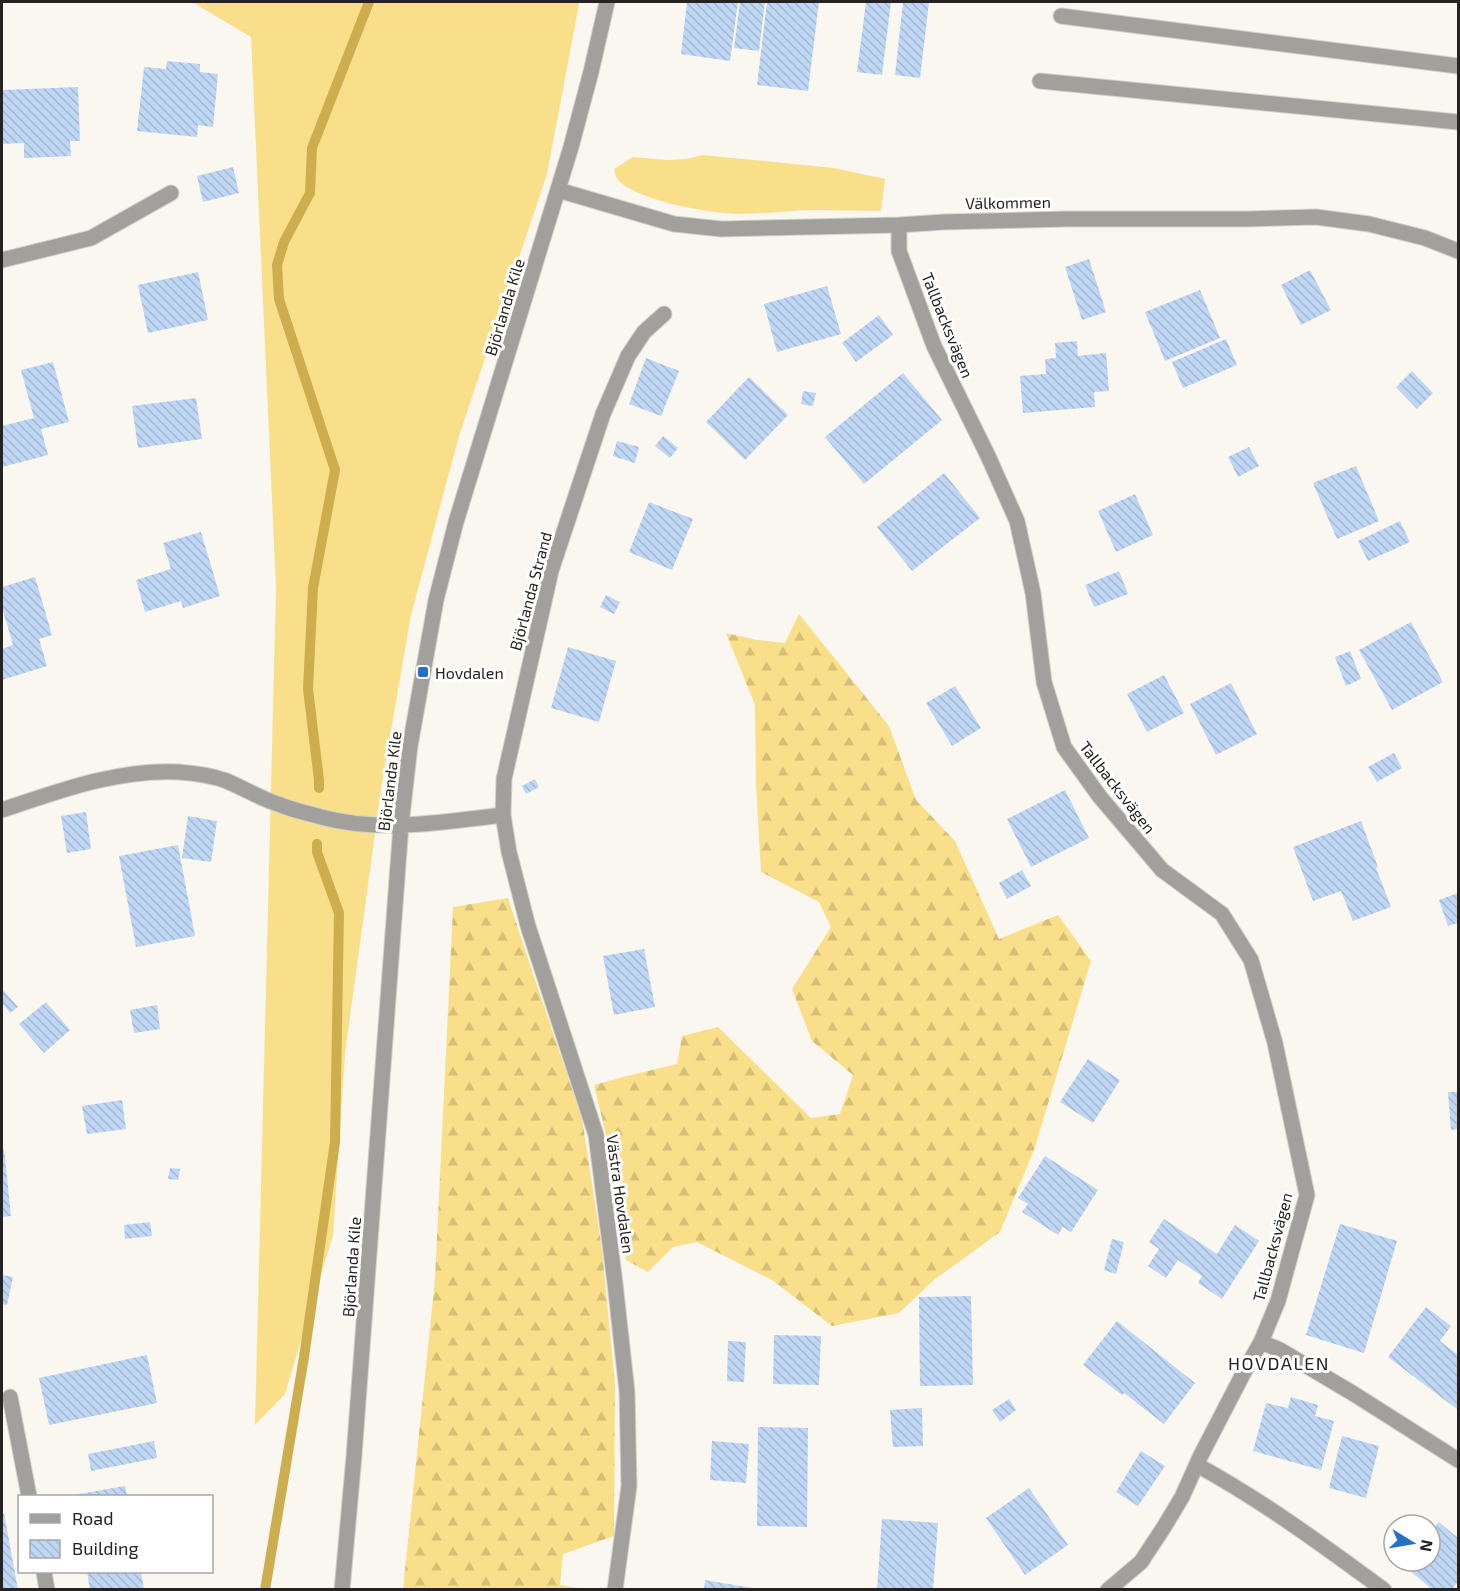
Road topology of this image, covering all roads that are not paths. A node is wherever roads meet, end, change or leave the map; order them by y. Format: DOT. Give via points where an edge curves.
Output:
graph roads {
  1 [pos="607,2"];
  2 [pos="1061,16"];
  3 [pos="1458,66"];
  4 [pos="1040,81"];
  5 [pos="1458,122"];
  6 [pos="558,190"];
  7 [pos="171,193"];
  8 [pos="899,225"];
  9 [pos="1458,251"];
  10 [pos="2,260"];
  11 [pos="664,314"];
  12 [pos="2,810"];
  13 [pos="503,815"];
  14 [pos="401,825"];
  15 [pos="1261,1342"];
  16 [pos="10,1396"];
  17 [pos="1458,1460"];
  18 [pos="1197,1465"];
  19 [pos="30,1495"];
  20 [pos="44,1573"];
  21 [pos="47,1590"];
  22 [pos="342,1590"];
  23 [pos="615,1590"];
  24 [pos="1108,1590"];
  25 [pos="1384,1590"];
  1 -- 6 [label="street, Björlanda Kile"];
  2 -- 3 [label="street"];
  4 -- 5 [label="street"];
  6 -- 8 [label="street, Välkommen" via="674,224 721,229"];
  6 -- 14 [label="street, Björlanda Kile" via="456,522 436,600"];
  7 -- 10 [label="street" via="91,238"];
  8 -- 9 [label="street, Välkommen" via="1316,217 1369,224"];
  8 -- 15 [label="street, Tallbacksvägen" via="899,251 934,346 1017,521 1033,594 1044,682 1064,747 1100,797 1162,870 1222,914 1251,960 1275,1043 1307,1196 1278,1301"];
  11 -- 13 [label="street, Björlanda Strand" via="644,332 615,385 551,571 504,779"];
  12 -- 14 [label="street" via="115,776 180,772 221,779 278,804 324,818"];
  13 -- 14 [label="street"];
  13 -- 23 [label="street, Västra Hovdalen" via="528,926 596,1135 627,1392 629,1486"];
  14 -- 22 [label="street, Björlanda Kile"];
  15 -- 17 [label="street" via="1354,1394"];
  15 -- 18 [label="street, Tallbacksvägen"];
  16 -- 19 [label="street"];
  18 -- 24 [label="street, Tallbacksvägen" via="1182,1497 1141,1562"];
  18 -- 25 [label="street" via="1316,1540"];
  20 -- 21 [label="street"];
}
